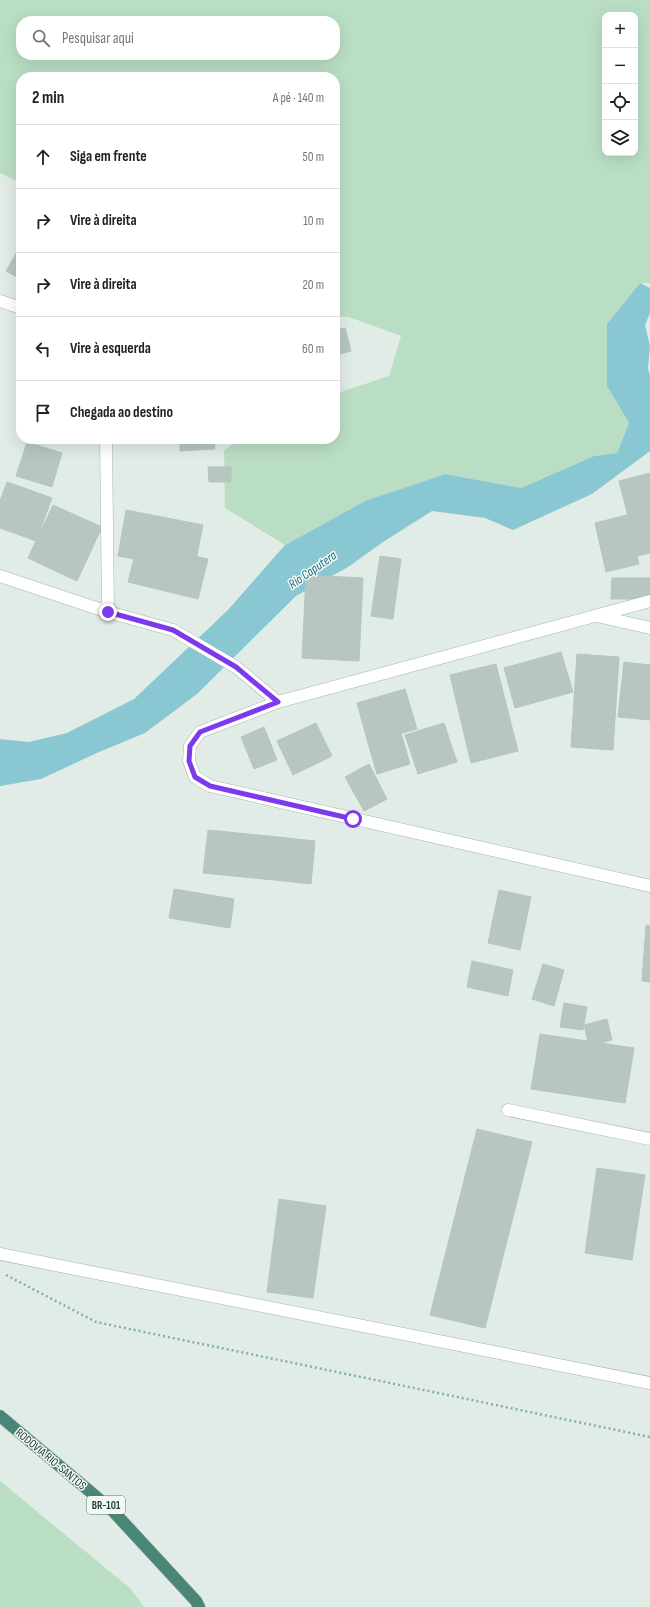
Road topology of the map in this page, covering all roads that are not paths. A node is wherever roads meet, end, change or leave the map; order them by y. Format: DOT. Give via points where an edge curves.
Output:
graph roads {
  1 [pos="0,301"];
  2 [pos="16,306"];
  3 [pos="106,444"];
  4 [pos="0,576"];
  5 [pos="650,601"];
  6 [pos="108,612"];
  7 [pos="595,616"];
  8 [pos="650,628"];
  9 [pos="278,702"];
  10 [pos="650,886"];
  11 [pos="508,1110"];
  12 [pos="650,1139"];
  13 [pos="0,1254"];
  14 [pos="650,1383"];
  15 [pos="0,1416"];
  16 [pos="199,1607"];
  1 -- 2 [label="street"];
  3 -- 6 [label="street"];
  4 -- 6 [label="street"];
  5 -- 7 [label="street"];
  6 -- 9 [label="street" via="173,630 236,667"];
  7 -- 8 [label="street"];
  7 -- 9 [label="street"];
  9 -- 10 [label="street" via="200,732 190,746 189,753 195,777 210,786"];
  11 -- 12 [label="street"];
  13 -- 14 [label="street"];
  15 -- 16 [label="highway, RODOVIA RIO-SANTOS / BR-101" via="112,1510"];
}
